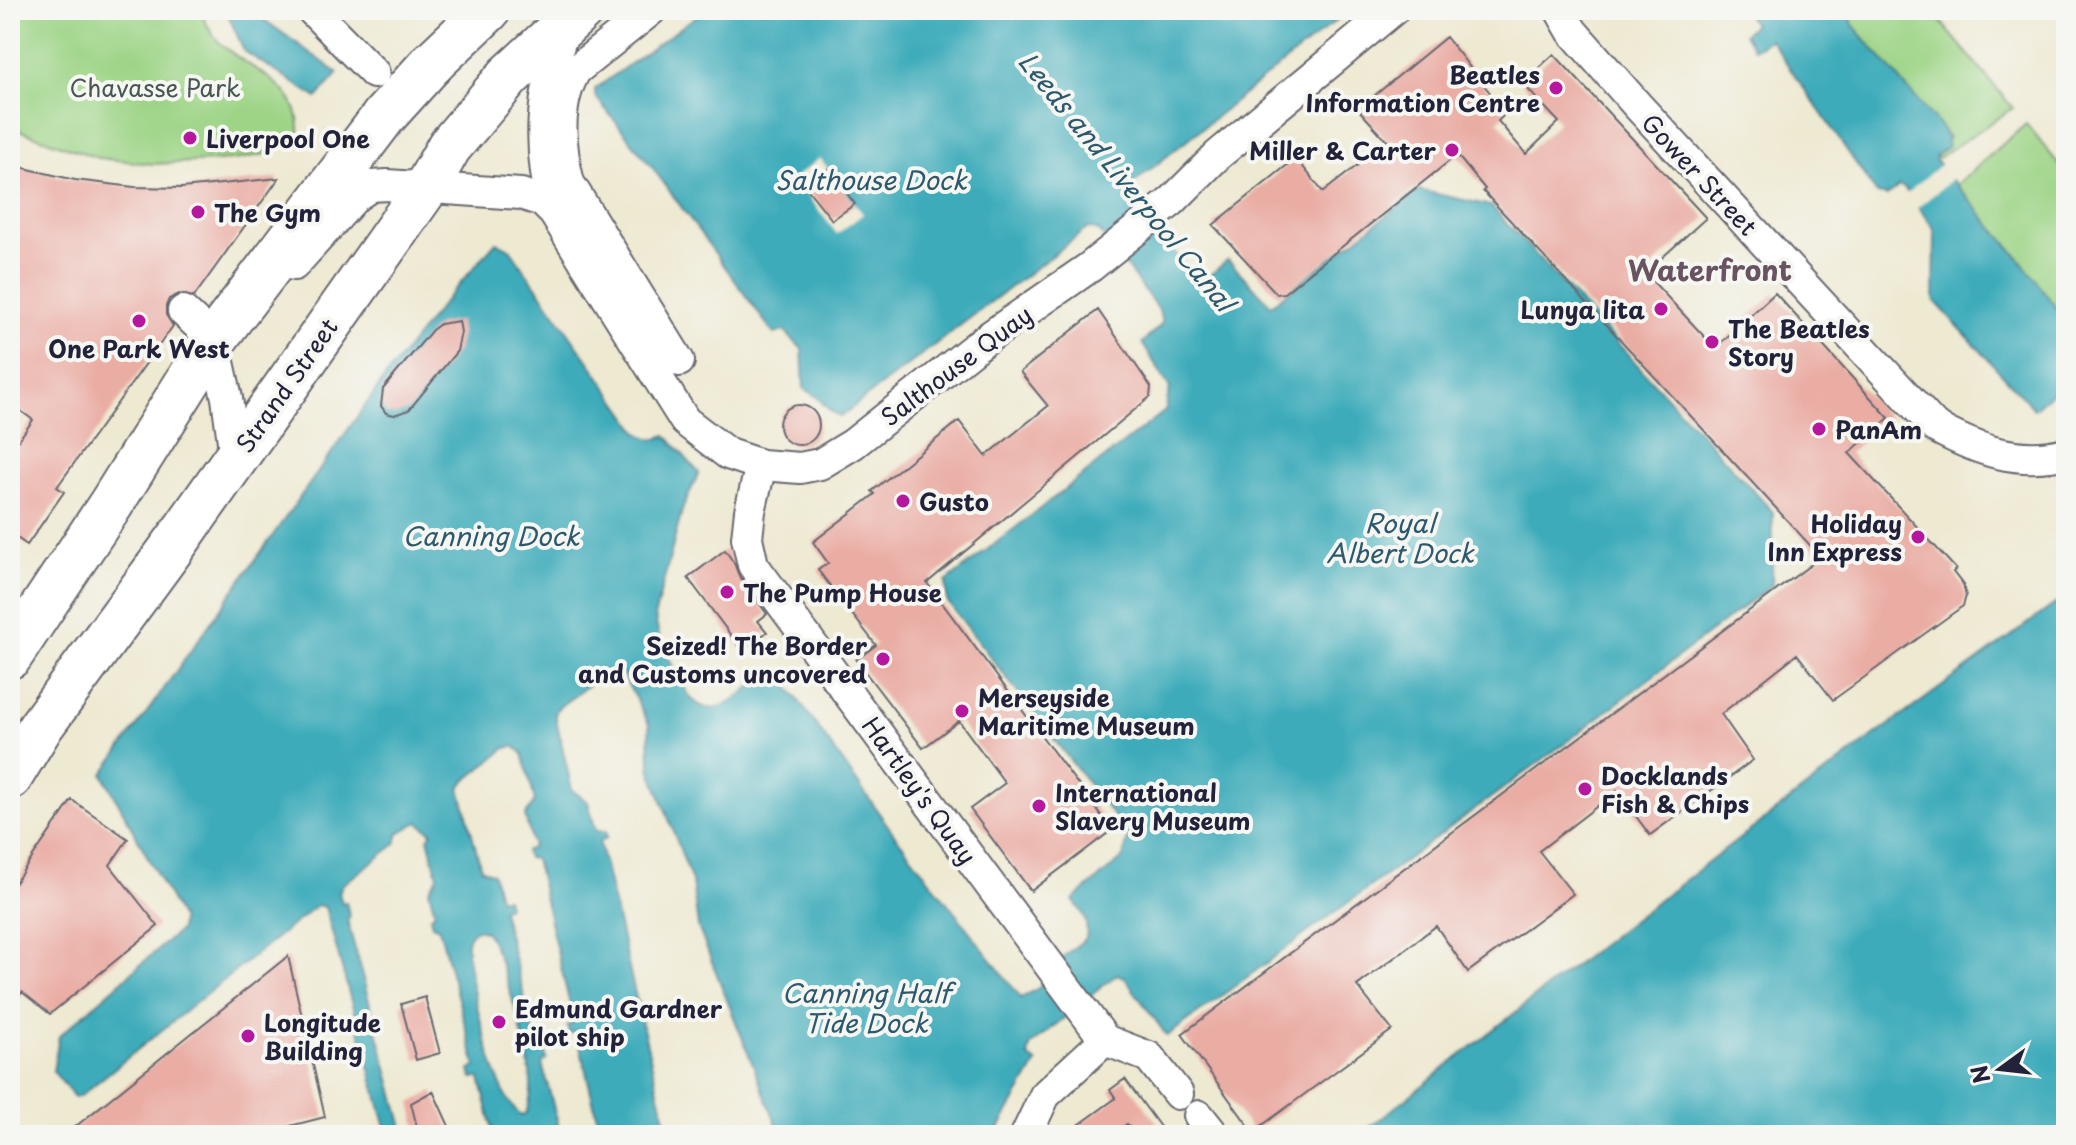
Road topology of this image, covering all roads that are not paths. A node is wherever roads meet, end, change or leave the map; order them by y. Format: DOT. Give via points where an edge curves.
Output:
graph roads {
  1 [pos="312,10"];
  2 [pos="488,10"];
  3 [pos="651,10"];
  4 [pos="1393,10"];
  5 [pos="1560,10"];
  6 [pos="575,14"];
  7 [pos="374,73"];
  8 [pos="426,188"];
  9 [pos="554,213"];
  10 [pos="254,289"];
  11 [pos="199,326"];
  12 [pos="679,361"];
  13 [pos="2066,453"];
  14 [pos="235,456"];
  15 [pos="761,465"];
  16 [pos="10,656"];
  17 [pos="10,777"];
  18 [pos="1101,1034"];
  19 [pos="1178,1094"];
  20 [pos="1026,1135"];
  1 -- 7 [label="street"];
  2 -- 10 [label="highway" via="384,116"];
  3 -- 12 [label="street" via="576,70 562,120 562,157 569,183"];
  4 -- 15 [label="street, Salthouse Quay" via="1104,257 961,358 839,454 800,468"];
  5 -- 13 [label="street, Gower Street" via="1572,31 1730,207 1935,427 1979,449 2010,457"];
  6 -- 8 [label="highway, Strand Street" via="509,76 449,147"];
  6 -- 9 [label="street, Salthouse Quay" via="550,68 542,111 543,159"];
  8 -- 9 [label="street, Salthouse Quay" via="521,194 542,201"];
  8 -- 10 [label="street, Salthouse Quay" via="371,186 278,284"];
  8 -- 14 [label="highway, Strand Street"];
  9 -- 15 [label="street, Salthouse Quay" via="685,421 728,454"];
  10 -- 11 [label="highway"];
  11 -- 14 [label="street" via="227,398"];
  11 -- 16 [label="highway" via="111,504"];
  14 -- 17 [label="highway, Strand Street"];
  15 -- 18 [label="street, Hartley's Quay" via="747,538 753,565"];
  18 -- 19 [label="street" via="1149,1057"];
  18 -- 20 [label="street" via="1045,1095"];
}
